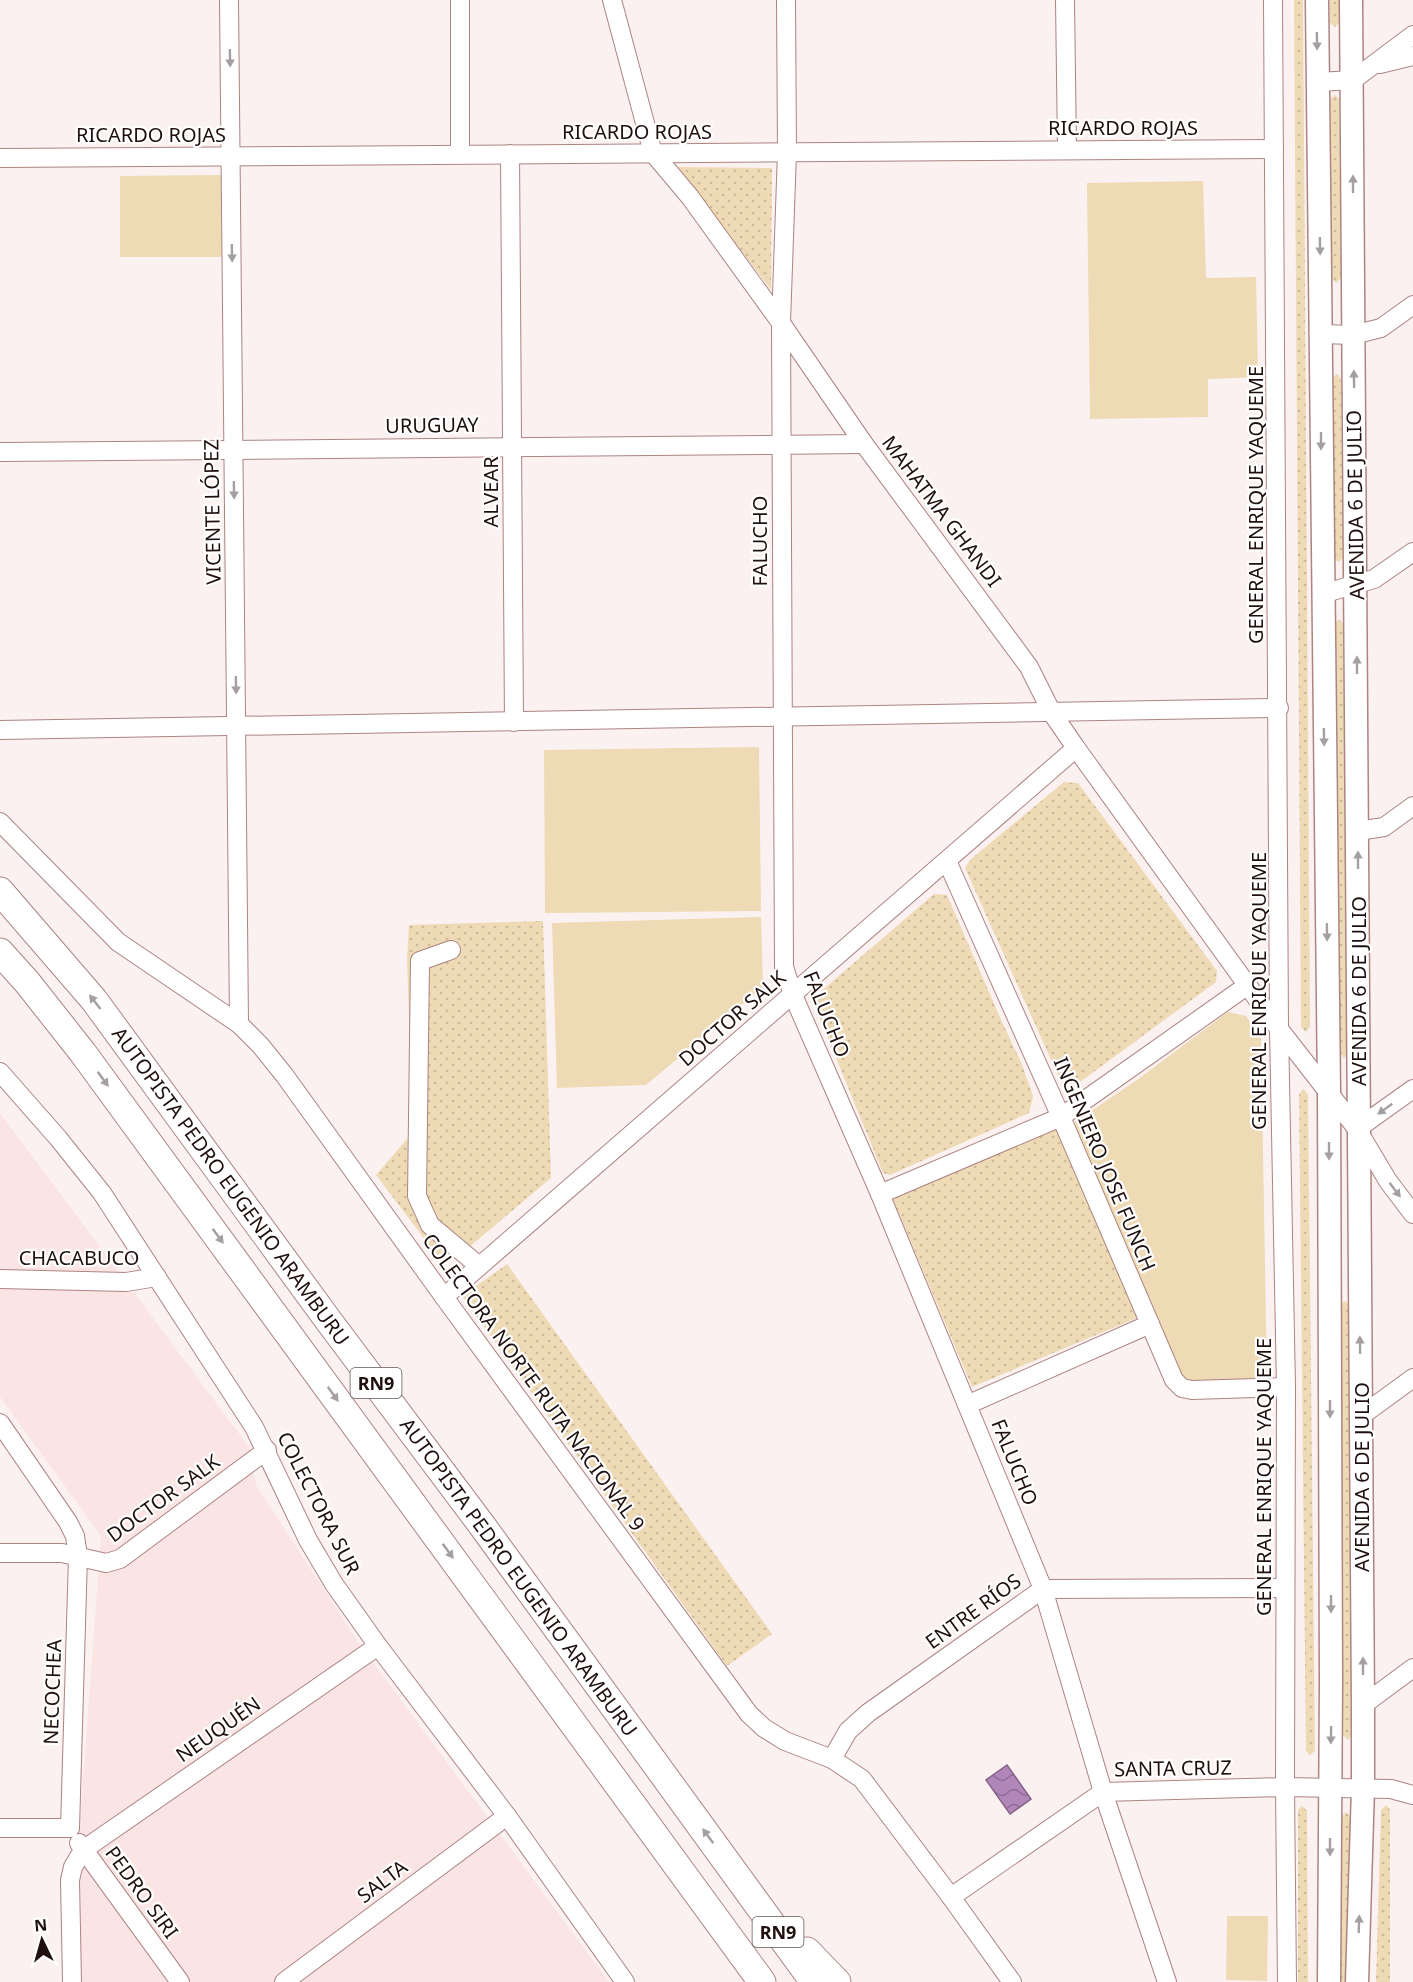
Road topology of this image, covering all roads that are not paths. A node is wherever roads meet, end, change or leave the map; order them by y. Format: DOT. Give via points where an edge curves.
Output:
graph roads {
  1 [pos="229,0"];
  2 [pos="460,0"];
  3 [pos="612,0"];
  4 [pos="786,0"];
  5 [pos="1065,0"];
  6 [pos="1273,0"];
  7 [pos="1317,0"];
  8 [pos="1351,0"];
  9 [pos="1413,35"];
  10 [pos="1413,56"];
  11 [pos="1372,65"];
  12 [pos="1353,80"];
  13 [pos="1317,82"];
  14 [pos="1066,150"];
  15 [pos="1274,151"];
  16 [pos="460,154"];
  17 [pos="787,155"];
  18 [pos="656,156"];
  19 [pos="510,157"];
  20 [pos="0,158"];
  21 [pos="231,159"];
  22 [pos="0,164"];
  23 [pos="1413,305"];
  24 [pos="781,323"];
  25 [pos="1321,334"];
  26 [pos="1353,334"];
  27 [pos="782,444"];
  28 [pos="864,444"];
  29 [pos="512,447"];
  30 [pos="233,450"];
  31 [pos="0,452"];
  32 [pos="1413,552"];
  33 [pos="1356,584"];
  34 [pos="1322,594"];
  35 [pos="1279,708"];
  36 [pos="1052,713"];
  37 [pos="783,718"];
  38 [pos="514,722"];
  39 [pos="236,726"];
  40 [pos="0,730"];
  41 [pos="1076,748"];
  42 [pos="1413,806"];
  43 [pos="0,822"];
  44 [pos="1358,831"];
  45 [pos="947,861"];
  46 [pos="0,891"];
  47 [pos="451,950"];
  48 [pos="0,952"];
  49 [pos="1248,985"];
  50 [pos="793,995"];
  51 [pos="239,1024"];
  52 [pos="1280,1029"];
  53 [pos="0,1072"];
  54 [pos="1413,1089"];
  55 [pos="1329,1092"];
  56 [pos="1061,1117"];
  57 [pos="1358,1129"];
  58 [pos="880,1194"];
  59 [pos="1413,1214"];
  60 [pos="479,1266"];
  61 [pos="157,1277"];
  62 [pos="0,1279"];
  63 [pos="444,1297"];
  64 [pos="1150,1324"];
  65 [pos="1413,1378"];
  66 [pos="1286,1387"];
  67 [pos="967,1405"];
  68 [pos="1361,1416"];
  69 [pos="0,1423"];
  70 [pos="267,1450"];
  71 [pos="0,1553"];
  72 [pos="78,1556"];
  73 [pos="1285,1588"];
  74 [pos="1043,1589"];
  75 [pos="378,1646"];
  76 [pos="1413,1668"];
  77 [pos="1363,1705"];
  78 [pos="832,1759"];
  79 [pos="1284,1787"];
  80 [pos="1330,1788"];
  81 [pos="1363,1788"];
  82 [pos="1103,1792"];
  83 [pos="1413,1795"];
  84 [pos="507,1816"];
  85 [pos="0,1828"];
  86 [pos="70,1828"];
  87 [pos="83,1850"];
  88 [pos="742,1883"];
  89 [pos="951,1897"];
  90 [pos="719,1922"];
  91 [pos="72,1982"];
  92 [pos="180,1982"];
  93 [pos="284,1982"];
  94 [pos="625,1982"];
  95 [pos="749,1982"];
  96 [pos="762,1982"];
  97 [pos="814,1982"];
  98 [pos="837,1982"];
  99 [pos="1012,1982"];
  100 [pos="1167,1982"];
  101 [pos="1287,1982"];
  102 [pos="1329,1982"];
  103 [pos="1357,1982"];
  1 -- 21 [label="street, VICENTE LÓPEZ, one-way"];
  2 -- 16 [label="street"];
  3 -- 18 [label="street, MAHATMA GHANDI"];
  4 -- 17 [label="street, FALUCHO"];
  5 -- 14 [label="street"];
  6 -- 15 [label="street, GENERAL ENRIQUE YAQUEME"];
  7 -- 13 [label="main road, AVENIDA 6 DE JULIO, one-way"];
  8 -- 12 [label="main road, AVENIDA 6 DE JULIO"];
  9 -- 11 [label="street"];
  10 -- 11 [label="street"];
  11 -- 12 [label="street"];
  12 -- 13 [label="street"];
  26 -- 12 [label="main road, AVENIDA 6 DE JULIO, one-way"];
  13 -- 25 [label="main road, AVENIDA 6 DE JULIO, one-way"];
  14 -- 15 [label="street, RICARDO ROJAS"];
  14 -- 17 [label="street, RICARDO ROJAS"];
  15 -- 17 [label="street, RICARDO ROJAS"];
  15 -- 35 [label="street, GENERAL ENRIQUE YAQUEME"];
  16 -- 19 [label="street, RICARDO ROJAS"];
  16 -- 21 [label="street, RICARDO ROJAS"];
  17 -- 18 [label="street, RICARDO ROJAS"];
  17 -- 24 [label="street, FALUCHO"];
  18 -- 19 [label="street, RICARDO ROJAS"];
  18 -- 24 [label="street, MAHATMA GHANDI"];
  19 -- 21 [label="street, RICARDO ROJAS"];
  19 -- 29 [label="street, ALVEAR"];
  20 -- 21 [label="street, RICARDO ROJAS"];
  21 -- 22 [label="street, RICARDO ROJAS"];
  21 -- 30 [label="street, VICENTE LÓPEZ, one-way"];
  23 -- 26 [label="street" via="1381,328"];
  24 -- 27 [label="street, FALUCHO"];
  24 -- 28 [label="street, MAHATMA GHANDI"];
  25 -- 26 [label="street"];
  25 -- 34 [label="main road, AVENIDA 6 DE JULIO, one-way"];
  33 -- 26 [label="main road, AVENIDA 6 DE JULIO, one-way"];
  27 -- 28 [label="street, URUGUAY"];
  27 -- 29 [label="street, URUGUAY"];
  27 -- 37 [label="street, FALUCHO"];
  28 -- 36 [label="street, MAHATMA GHANDI" via="1029,667"];
  29 -- 30 [label="street, URUGUAY"];
  29 -- 38 [label="street, ALVEAR"];
  30 -- 31 [label="street, URUGUAY"];
  30 -- 39 [label="street, VICENTE LÓPEZ, one-way"];
  32 -- 33 [label="street" via="1374,579"];
  33 -- 34 [label="street"];
  44 -- 33 [label="main road, AVENIDA 6 DE JULIO, one-way"];
  34 -- 55 [label="main road, AVENIDA 6 DE JULIO, one-way"];
  35 -- 36 [label="street"];
  35 -- 52 [label="street, GENERAL ENRIQUE YAQUEME"];
  36 -- 37 [label="street"];
  36 -- 41 [label="street, MAHATMA GHANDI"];
  37 -- 38 [label="street"];
  37 -- 50 [label="street, FALUCHO" via="784,967"];
  38 -- 39 [label="street"];
  39 -- 40 [label="street"];
  39 -- 51 [label="street, VICENTE LÓPEZ"];
  41 -- 45 [label="street, DOCTOR SALK"];
  41 -- 49 [label="street, MAHATMA GHANDI"];
  42 -- 44 [label="street" via="1384,827"];
  43 -- 51 [label="street, COLECTORA NORTE RUTA NACIONAL 9" via="118,942"];
  57 -- 44 [label="main road, AVENIDA 6 DE JULIO, one-way"];
  45 -- 50 [label="street, DOCTOR SALK"];
  45 -- 56 [label="street, INGENIERO JOSE FUNCH"];
  88 -- 46 [label="highway, AUTOPISTA PEDRO EUGENIO ARAMBURU / RN9, one-way" via="94,1000"];
  47 -- 60 [label="street" via="420,961 417,1196 430,1225"];
  48 -- 90 [label="highway, AUTOPISTA PEDRO EUGENIO ARAMBURU / RN9, one-way" via="83,1053"];
  49 -- 52 [label="street, MAHATMA GHANDI"];
  49 -- 56 [label="street"];
  50 -- 58 [label="street, FALUCHO"];
  50 -- 60 [label="street, DOCTOR SALK"];
  51 -- 63 [label="street, COLECTORA NORTE RUTA NACIONAL 9" via="285,1077"];
  52 -- 55 [label="street, MAHATMA GHANDI"];
  52 -- 66 [label="street, GENERAL ENRIQUE YAQUEME"];
  53 -- 61 [label="street, COLECTORA SUR" via="102,1192"];
  54 -- 57 [label="street, one-way"];
  55 -- 57 [label="street, MAHATMA GHANDI"];
  55 -- 80 [label="main road, AVENIDA 6 DE JULIO, one-way"];
  56 -- 58 [label="street"];
  56 -- 64 [label="street, INGENIERO JOSE FUNCH"];
  57 -- 59 [label="street, MAHATMA GHANDI, one-way" via="1388,1181"];
  68 -- 57 [label="main road, AVENIDA 6 DE JULIO, one-way"];
  58 -- 67 [label="street, FALUCHO"];
  60 -- 63 [label="street, DOCTOR SALK"];
  61 -- 62 [label="street, CHACABUCO" via="126,1282"];
  61 -- 70 [label="street, COLECTORA SUR"];
  63 -- 78 [label="street, COLECTORA NORTE RUTA NACIONAL 9" via="749,1714 785,1741"];
  64 -- 66 [label="street, INGENIERO JOSE FUNCH" via="1174,1380 1182,1388"];
  64 -- 67 [label="street"];
  65 -- 68 [label="street"];
  66 -- 73 [label="street, GENERAL ENRIQUE YAQUEME"];
  67 -- 74 [label="street, FALUCHO"];
  77 -- 68 [label="main road, AVENIDA 6 DE JULIO, one-way"];
  69 -- 72 [label="street, NECOCHEA" via="68,1522"];
  70 -- 72 [label="street, DOCTOR SALK" via="120,1559 106,1563"];
  70 -- 75 [label="street, COLECTORA SUR" via="308,1540"];
  71 -- 72 [label="street, DOCTOR SALK"];
  72 -- 86 [label="street, NECOCHEA"];
  73 -- 74 [label="street, ENTRE RÍOS"];
  73 -- 79 [label="street, GENERAL ENRIQUE YAQUEME"];
  74 -- 78 [label="street, ENTRE RÍOS" via="868,1713 848,1731"];
  74 -- 82 [label="street, FALUCHO"];
  75 -- 84 [label="street, COLECTORA SUR"];
  75 -- 87 [label="street, NEUQUÉN"];
  76 -- 77 [label="street"];
  77 -- 81 [label="main road, AVENIDA 6 DE JULIO"];
  78 -- 89 [label="street, COLECTORA NORTE RUTA NACIONAL 9" via="862,1779"];
  79 -- 80 [label="street"];
  79 -- 82 [label="street, SANTA CRUZ"];
  79 -- 101 [label="street, GENERAL ENRIQUE YAQUEME"];
  80 -- 81 [label="street"];
  80 -- 102 [label="main road, AVENIDA 6 DE JULIO, one-way"];
  81 -- 83 [label="street"];
  103 -- 81 [label="main road, AVENIDA 6 DE JULIO, one-way"];
  82 -- 89 [label="street, SANTA CRUZ"];
  82 -- 100 [label="street, FALUCHO"];
  84 -- 93 [label="street, SALTA"];
  84 -- 94 [label="street, COLECTORA SUR"];
  85 -- 86 [label="street"];
  86 -- 87 [label="street, PEDRO SIRI"];
  87 -- 91 [label="street" via="70,1880"];
  87 -- 92 [label="street, PEDRO SIRI"];
  88 -- 97 [label="highway, AUTOPISTA PEDRO EUGENIO ARAMBURU / RN9"];
  88 -- 98 [label="highway"];
  89 -- 99 [label="street, COLECTORA NORTE RUTA NACIONAL 9"];
  90 -- 95 [label="highway"];
  90 -- 96 [label="highway, AUTOPISTA PEDRO EUGENIO ARAMBURU / RN9"];
}
